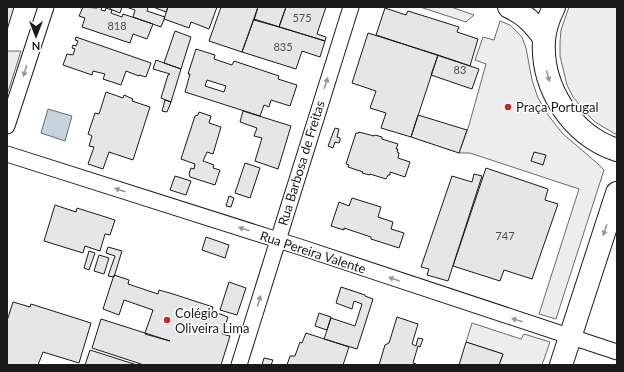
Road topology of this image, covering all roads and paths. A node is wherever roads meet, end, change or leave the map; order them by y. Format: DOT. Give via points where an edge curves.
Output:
graph roads {
  1 [pos="46,7"];
  2 [pos="351,7"];
  3 [pos="509,7"];
  4 [pos="554,7"];
  5 [pos="544,38"];
  6 [pos="7,126"];
  7 [pos="617,150"];
  8 [pos="7,154"];
  9 [pos="617,192"];
  10 [pos="277,240"];
  11 [pos="570,337"];
  12 [pos="617,352"];
  13 [pos="239,365"];
  14 [pos="561,365"];
  1 -- 6 [label="street, one-way"];
  10 -- 2 [label="street, Rua Barbosa de Freitas, one-way"];
  3 -- 5 [label="main road" via="519,11 534,24"];
  4 -- 5 [label="main road"];
  5 -- 7 [label="main road, one-way" via="545,66 558,102 575,124 603,144"];
  10 -- 8 [label="street, Rua Pereira Valente, one-way"];
  9 -- 11 [label="main road, one-way"];
  11 -- 10 [label="street, Rua Pereira Valente, one-way"];
  13 -- 10 [label="street, Rua Barbosa de Freitas, one-way"];
  11 -- 12 [label="street, Rua Pereira Valente"];
  11 -- 14 [label="main road"];
}
